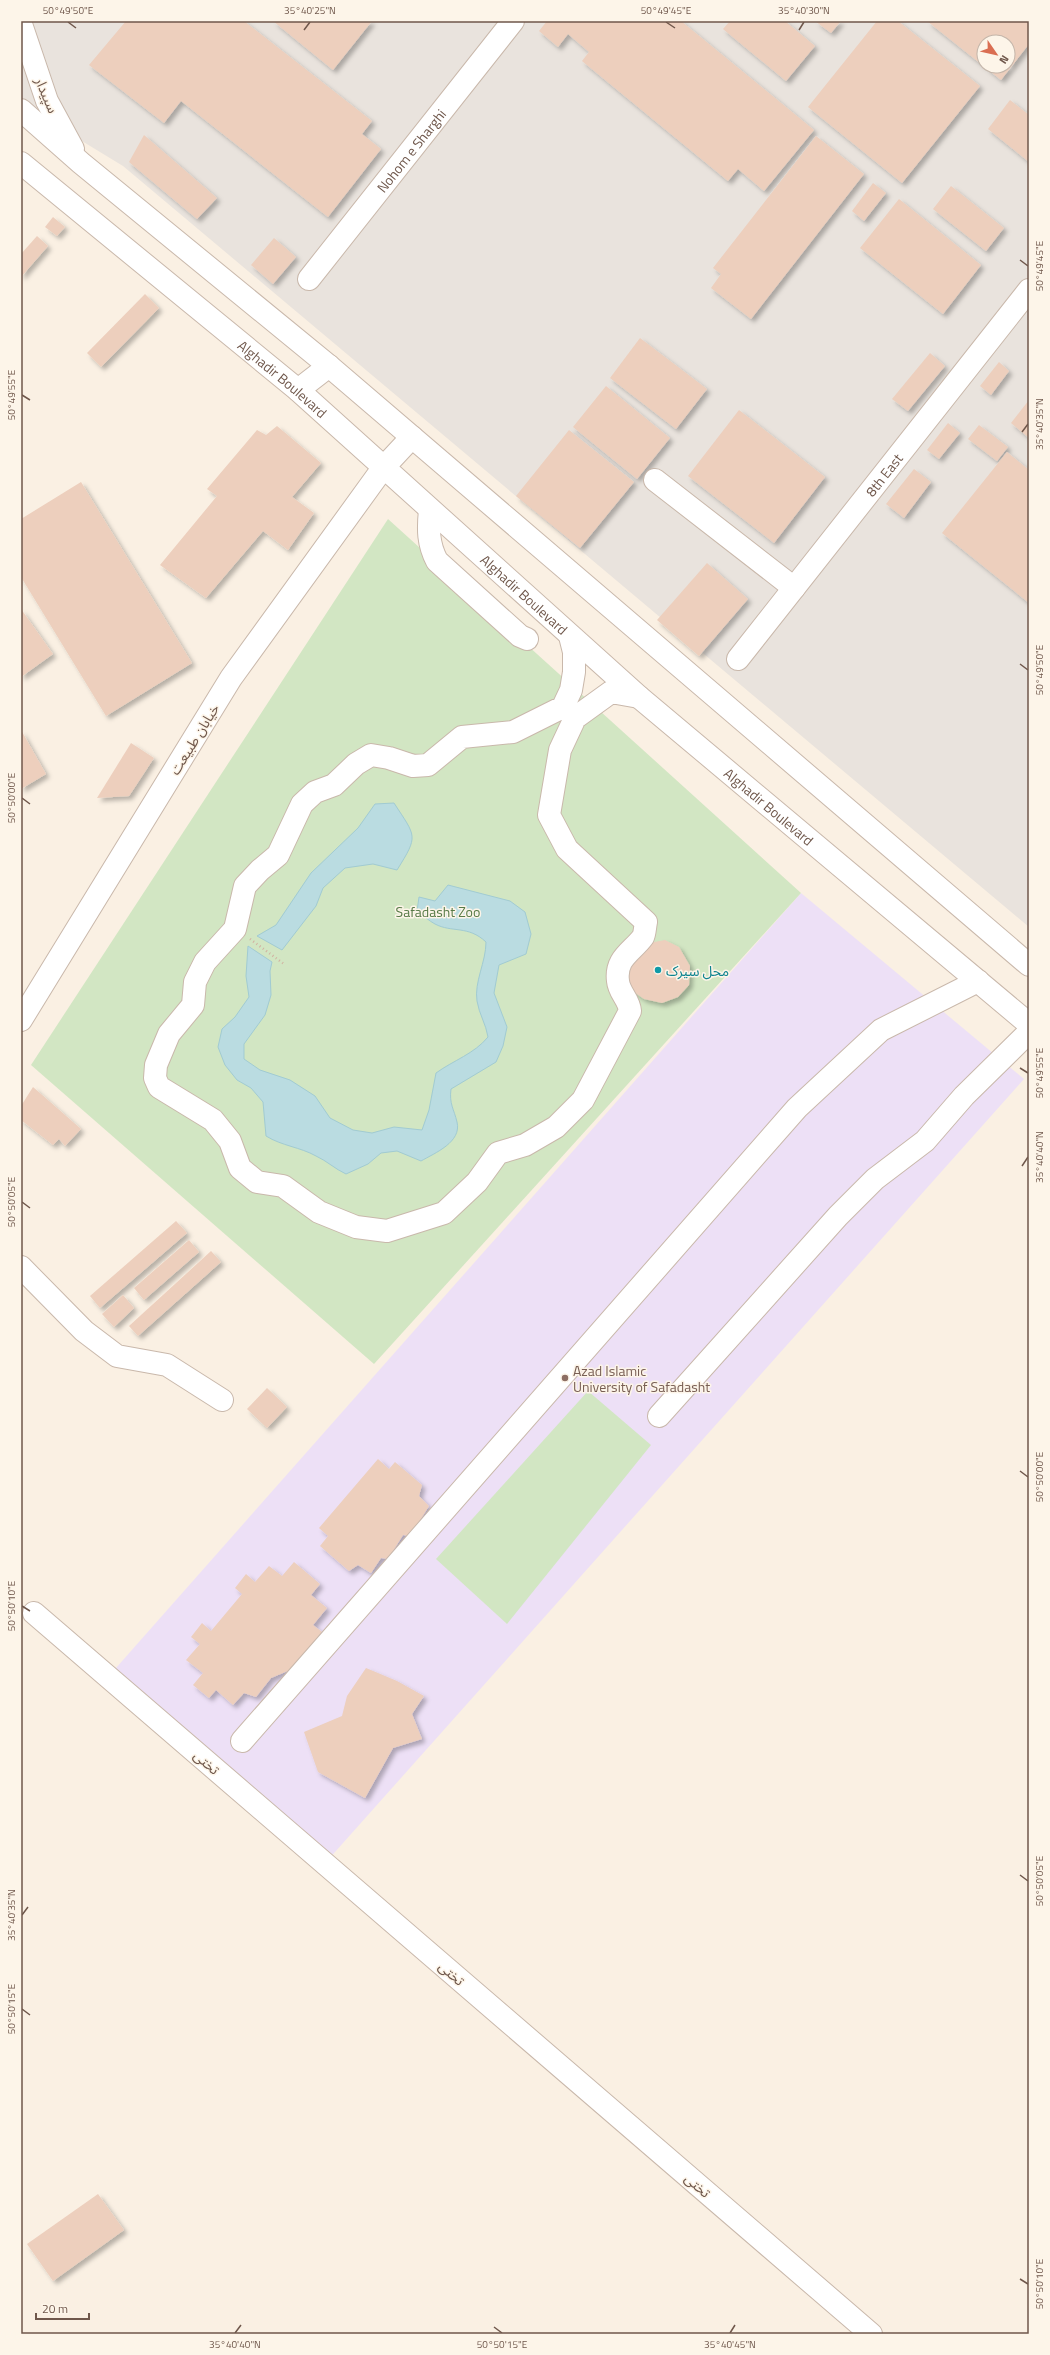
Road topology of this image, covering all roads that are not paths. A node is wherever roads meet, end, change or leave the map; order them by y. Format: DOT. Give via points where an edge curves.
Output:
graph roads {
  1 [pos="513,21"];
  2 [pos="21,24"];
  3 [pos="21,110"];
  4 [pos="21,163"];
  5 [pos="81,163"];
  6 [pos="309,279"];
  7 [pos="1029,290"];
  8 [pos="329,366"];
  9 [pos="298,390"];
  10 [pos="412,437"];
  11 [pos="382,468"];
  12 [pos="655,480"];
  13 [pos="430,510"];
  14 [pos="794,588"];
  15 [pos="570,636"];
  16 [pos="527,639"];
  17 [pos="738,659"];
  18 [pos="639,697"];
  19 [pos="1029,965"];
  20 [pos="978,981"];
  21 [pos="21,1020"];
  22 [pos="1029,1024"];
  23 [pos="1029,1032"];
  24 [pos="21,1267"];
  25 [pos="222,1400"];
  26 [pos="659,1416"];
  27 [pos="34,1613"];
  28 [pos="242,1741"];
  29 [pos="870,2334"];
  1 -- 6 [label="street, Nohom e Sharghi"];
  2 -- 5 [label="street, سپیدار" via="47,101"];
  3 -- 5 [label="street"];
  4 -- 9 [label="street, Alghadir Boulevard"];
  5 -- 8 [label="street"];
  7 -- 14 [label="street, 8th East"];
  8 -- 9 [label="street"];
  8 -- 10 [label="street"];
  9 -- 11 [label="street, Alghadir Boulevard"];
  10 -- 11 [label="street, خیابان طبیعت"];
  10 -- 19 [label="street"];
  11 -- 13 [label="street, Alghadir Boulevard"];
  11 -- 21 [label="street, خیابان طبیعت" via="231,678"];
  12 -- 14 [label="street"];
  13 -- 15 [label="street, Alghadir Boulevard"];
  13 -- 16 [label="street" via="428,530 431,548 437,561 520,636"];
  14 -- 17 [label="street, 8th East"];
  15 -- 18 [label="street, Alghadir Boulevard"];
  15 -- 18 [label="street" via="574,652 574,672 571,690 563,707 513,732 462,738 428,764 413,766 371,755 356,764 334,785 315,792 302,804 278,855 245,886 235,929 205,962 195,982 193,1005 169,1034 156,1066 155,1078 159,1087 213,1120 230,1141 240,1168 257,1182 283,1186 319,1212 356,1227 387,1231 444,1213 477,1182 498,1153 525,1145 556,1127 583,1100 630,1011 629,1002 621,992 618,980 621,961 629,949 644,936 646,922 567,849 549,815 560,750 575,718 611,692"];
  18 -- 20 [label="street, Alghadir Boulevard"];
  20 -- 22 [label="street, Alghadir Boulevard"];
  20 -- 28 [label="street" via="881,1030 798,1108"];
  23 -- 26 [label="street" via="964,1096 925,1141 875,1179 838,1216"];
  24 -- 25 [label="street" via="84,1331 117,1356 167,1365"];
  27 -- 29 [label="street, تختی"];
}
